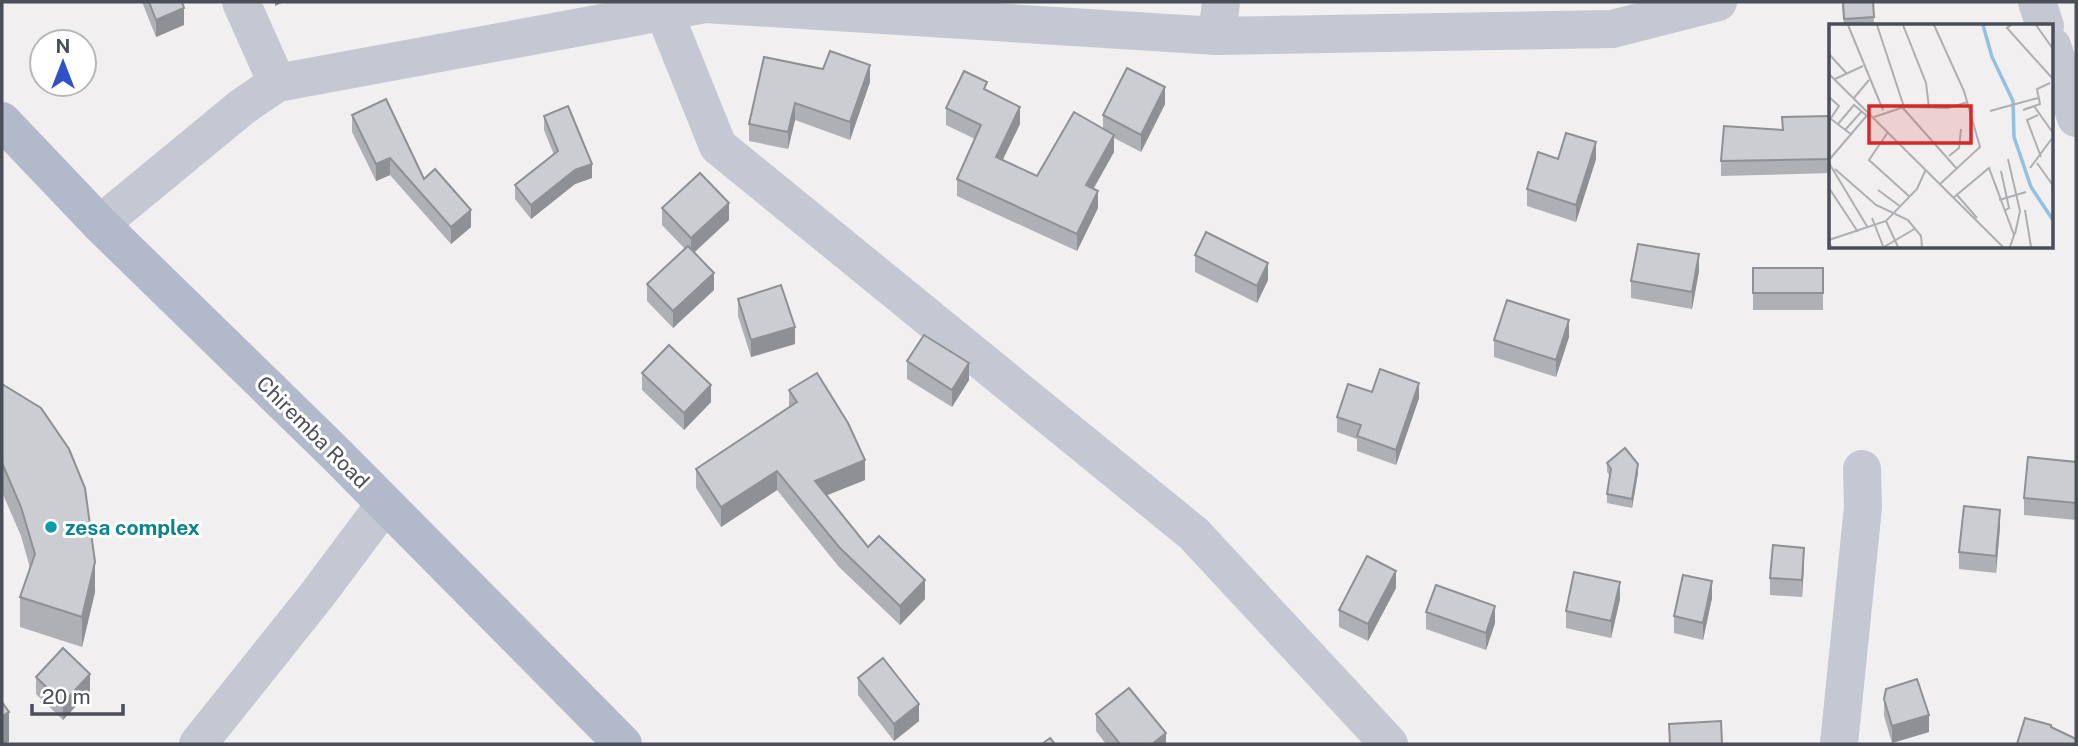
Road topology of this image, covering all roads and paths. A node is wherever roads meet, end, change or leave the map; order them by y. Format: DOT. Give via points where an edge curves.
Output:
graph roads {
  1 [pos="242,2"];
  2 [pos="1718,2"];
  3 [pos="2036,2"];
  4 [pos="704,3"];
  5 [pos="664,12"];
  6 [pos="1219,19"];
  7 [pos="2044,24"];
  8 [pos="2054,52"];
  9 [pos="278,83"];
  10 [pos="2076,118"];
  11 [pos="5,130"];
  12 [pos="100,224"];
  13 [pos="1862,469"];
  14 [pos="385,504"];
  15 [pos="198,744"];
  16 [pos="622,744"];
  17 [pos="1389,744"];
  18 [pos="1839,744"];
  1 -- 9 [label="street"];
  2 -- 6 [label="street" via="1612,29"];
  3 -- 7 [label="street"];
  4 -- 5 [label="street"];
  4 -- 6 [label="street"];
  5 -- 9 [label="street"];
  5 -- 17 [label="street" via="718,146 1194,534"];
  8 -- 10 [label="street"];
  9 -- 12 [label="street" via="233,114"];
  11 -- 12 [label="main road, Chiremba Road"];
  12 -- 14 [label="main road, Chiremba Road"];
  13 -- 18 [label="street" via="1863,507"];
  14 -- 15 [label="street"];
  14 -- 16 [label="main road, Chiremba Road"];
}
